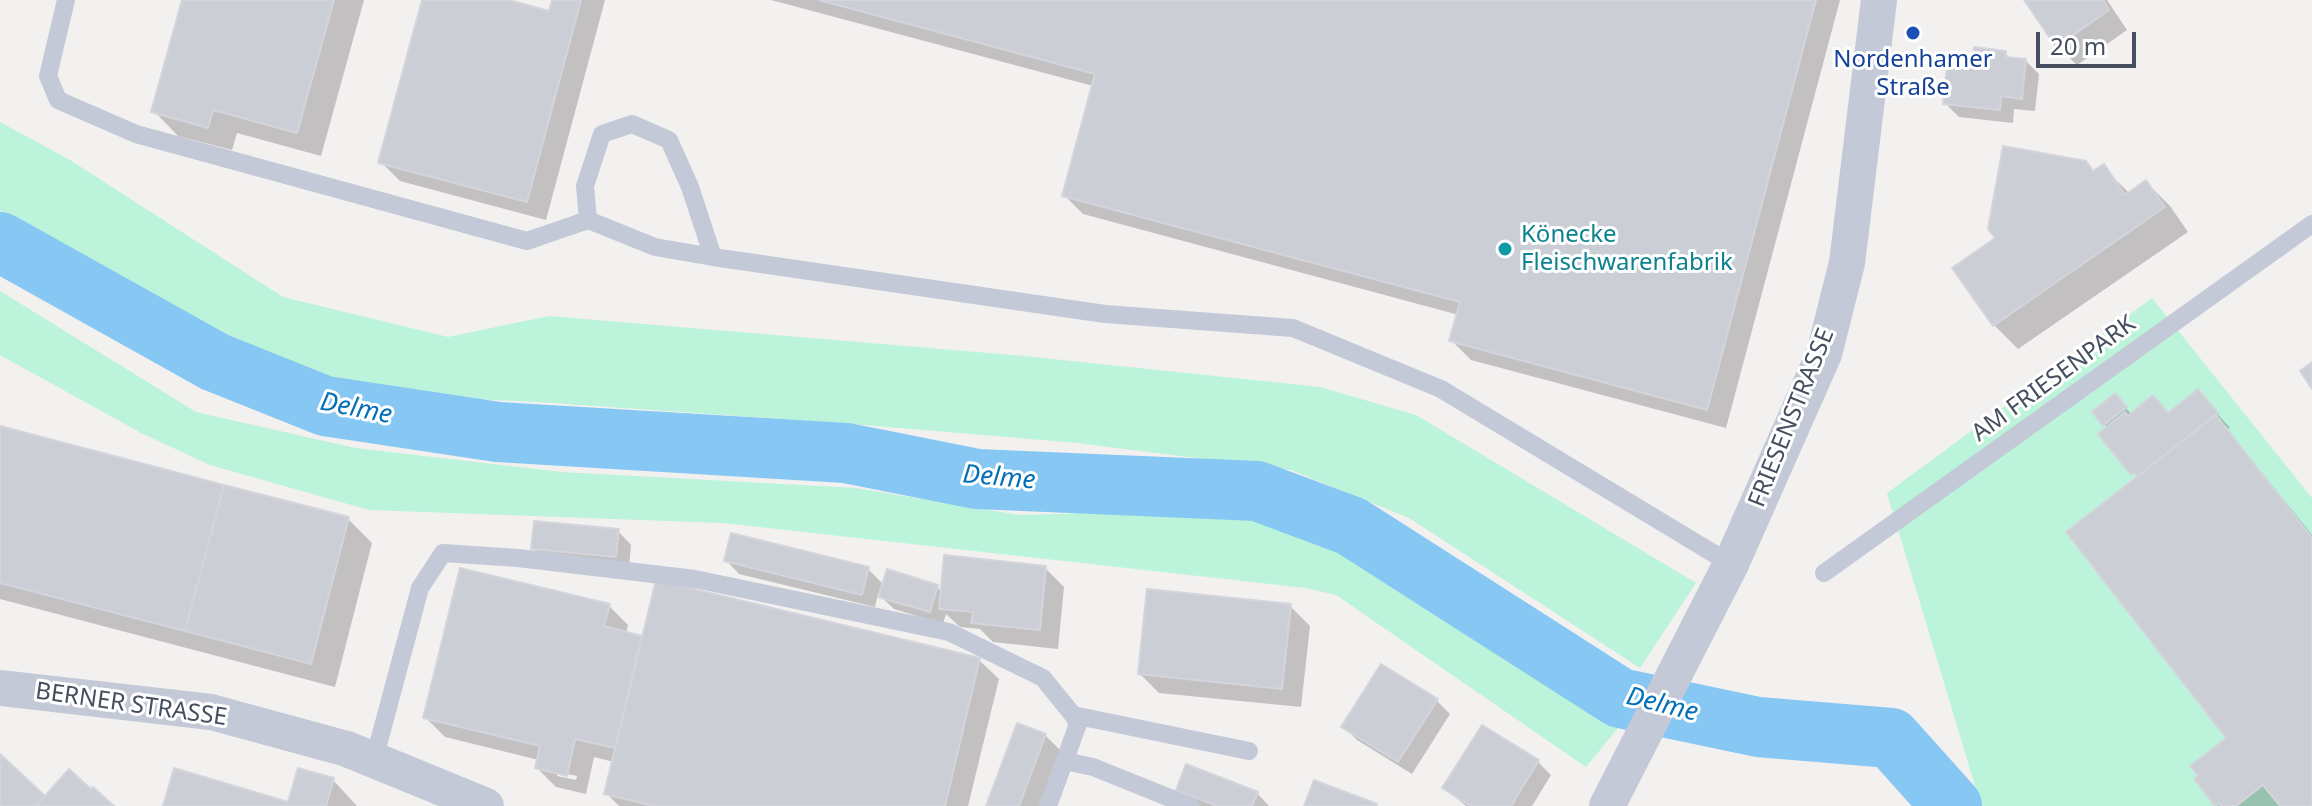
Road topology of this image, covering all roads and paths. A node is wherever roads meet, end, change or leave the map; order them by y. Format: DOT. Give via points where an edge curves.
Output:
graph roads {
  1 [pos="66,0"];
  2 [pos="1879,0"];
  3 [pos="588,220"];
  4 [pos="2312,224"];
  5 [pos="713,257"];
  6 [pos="1731,564"];
  7 [pos="1824,573"];
  8 [pos="0,688"];
  9 [pos="1073,715"];
  10 [pos="1249,751"];
  11 [pos="374,760"];
  12 [pos="1065,761"];
  13 [pos="486,806"];
  14 [pos="1048,806"];
  15 [pos="1190,806"];
  16 [pos="1607,806"];
  1 -- 3 [label="lane" via="48,76 58,100 136,134 527,241"];
  2 -- 6 [label="street, FRIESENSTRASSE" via="1847,263 1824,354"];
  3 -- 5 [label="lane" via="655,247"];
  3 -- 5 [label="lane" via="585,186 602,134 632,124 669,140"];
  4 -- 7 [label="lane, AM FRIESENPARK"];
  5 -- 6 [label="lane" via="1105,314 1293,328 1441,389"];
  6 -- 16 [label="street, FRIESENSTRASSE"];
  8 -- 11 [label="street, BERNER STRASSE" via="211,712"];
  9 -- 10 [label="lane"];
  9 -- 11 [label="lane" via="1043,678 949,632 695,579 443,553 420,588"];
  9 -- 12 [label="lane" via="1078,724"];
  11 -- 13 [label="street, BERNER STRASSE"];
  12 -- 14 [label="lane"];
  12 -- 15 [label="lane"];
}
